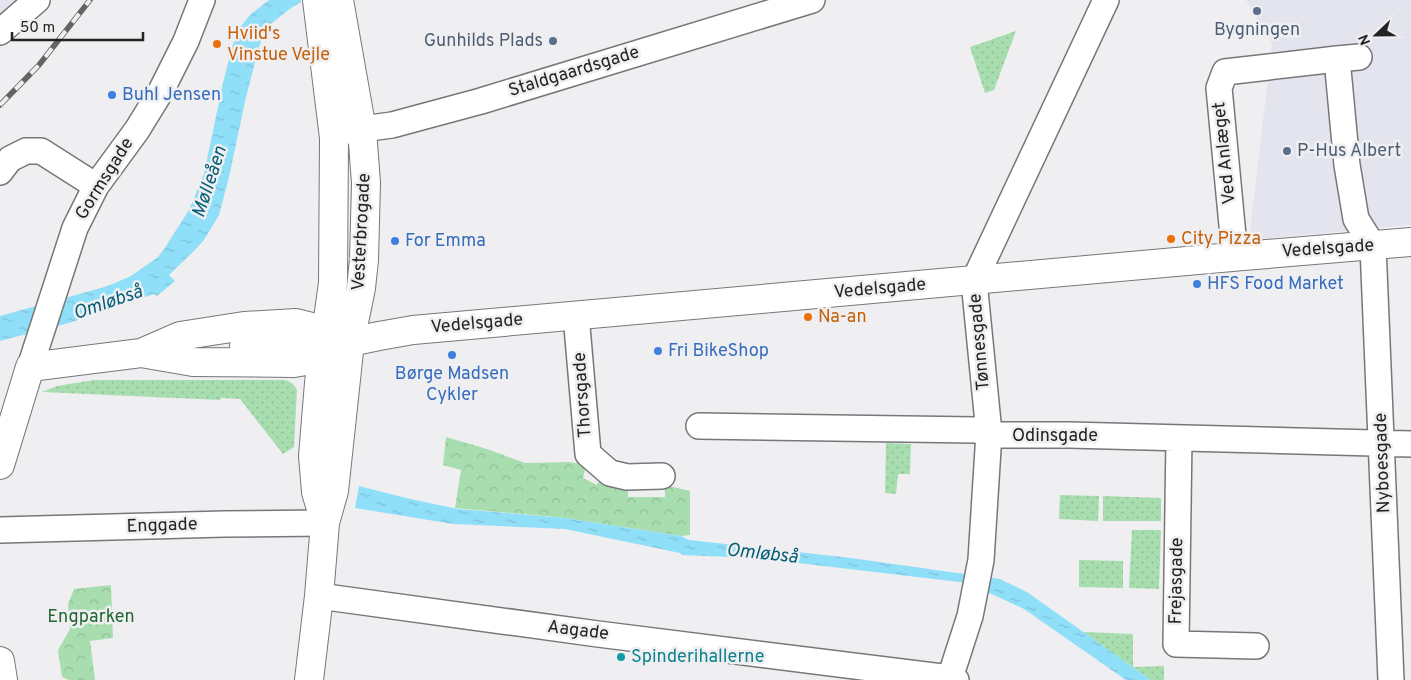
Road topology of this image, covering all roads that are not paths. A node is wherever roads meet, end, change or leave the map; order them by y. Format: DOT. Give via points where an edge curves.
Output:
graph roads {
  1 [pos="37,0"];
  2 [pos="202,0"];
  3 [pos="317,0"];
  4 [pos="339,0"];
  5 [pos="812,0"];
  6 [pos="1106,0"];
  7 [pos="0,32"];
  8 [pos="362,130"];
  9 [pos="333,133"];
  10 [pos="0,172"];
  11 [pos="96,186"];
  12 [pos="1411,242"];
  13 [pos="1373,246"];
  14 [pos="1235,257"];
  15 [pos="974,281"];
  16 [pos="576,315"];
  17 [pos="338,336"];
  18 [pos="141,353"];
  19 [pos="33,356"];
  20 [pos="323,358"];
  21 [pos="699,426"];
  22 [pos="988,433"];
  23 [pos="1179,438"];
  24 [pos="1382,443"];
  25 [pos="1411,444"];
  26 [pos="0,465"];
  27 [pos="662,476"];
  28 [pos="325,523"];
  29 [pos="0,530"];
  30 [pos="318,596"];
  31 [pos="1400,639"];
  32 [pos="1256,646"];
  33 [pos="0,661"];
  34 [pos="953,679"];
  35 [pos="3,680"];
  36 [pos="309,680"];
  37 [pos="1391,680"];
  1 -- 7 [label="street"];
  2 -- 11 [label="street, Gormsgade" via="162,91"];
  3 -- 9 [label="main road, Vesterbrogade"];
  4 -- 8 [label="main road, Vesterbrogade"];
  5 -- 8 [label="street, Staldgaardsgade" via="481,101"];
  6 -- 15 [label="street, Tønnesgade"];
  8 -- 9 [label="street, Staldgaardsgade"];
  8 -- 17 [label="main road, Vesterbrogade" via="366,183 364,260 360,294"];
  9 -- 17 [label="main road, Vesterbrogade"];
  10 -- 11 [label="street" via="10,159 26,151 41,151"];
  11 -- 19 [label="street, Gormsgade" via="75,228"];
  12 -- 13 [label="main road, Vedelsgade"];
  13 -- 14 [label="main road, Vedelsgade"];
  13 -- 14 [label="street, Ved Anlæget" via="1356,219 1346,165 1348,58 1225,72 1219,88"];
  13 -- 24 [label="street, Nyboesgade"];
  14 -- 15 [label="main road, Vedelsgade"];
  15 -- 16 [label="main road, Vedelsgade"];
  15 -- 22 [label="street, Tønnesgade"];
  16 -- 17 [label="main road, Vedelsgade"];
  16 -- 27 [label="street, Thorsgade" via="588,454 610,473 627,477"];
  17 -- 18 [label="main road" via="291,343"];
  17 -- 20 [label="main road, Vedelsgade"];
  17 -- 28 [label="main road, Vesterbrogade" via="334,491"];
  18 -- 19 [label="main road, Vedelsgade"];
  18 -- 20 [label="main road, Vedelsgade" via="193,362 294,363"];
  19 -- 26 [label="main road"];
  20 -- 28 [label="main road, Vesterbrogade" via="313,456 316,492"];
  21 -- 22 [label="street, Odinsgade" via="976,430"];
  22 -- 23 [label="street, Odinsgade"];
  22 -- 34 [label="street, Tønnesgade" via="980,569"];
  23 -- 24 [label="street, Odinsgade"];
  23 -- 32 [label="street, Frejasgade" via="1176,644"];
  24 -- 25 [label="street, Odinsgade"];
  24 -- 31 [label="street, Nyboesgade"];
  28 -- 29 [label="street, Enggade"];
  28 -- 30 [label="main road, Vesterbrogade"];
  30 -- 34 [label="street, Aagade"];
  30 -- 36 [label="main road, Vesterbrogade"];
  31 -- 37 [label="street, Nyboesgade"];
  33 -- 35 [label="main road"];
}
